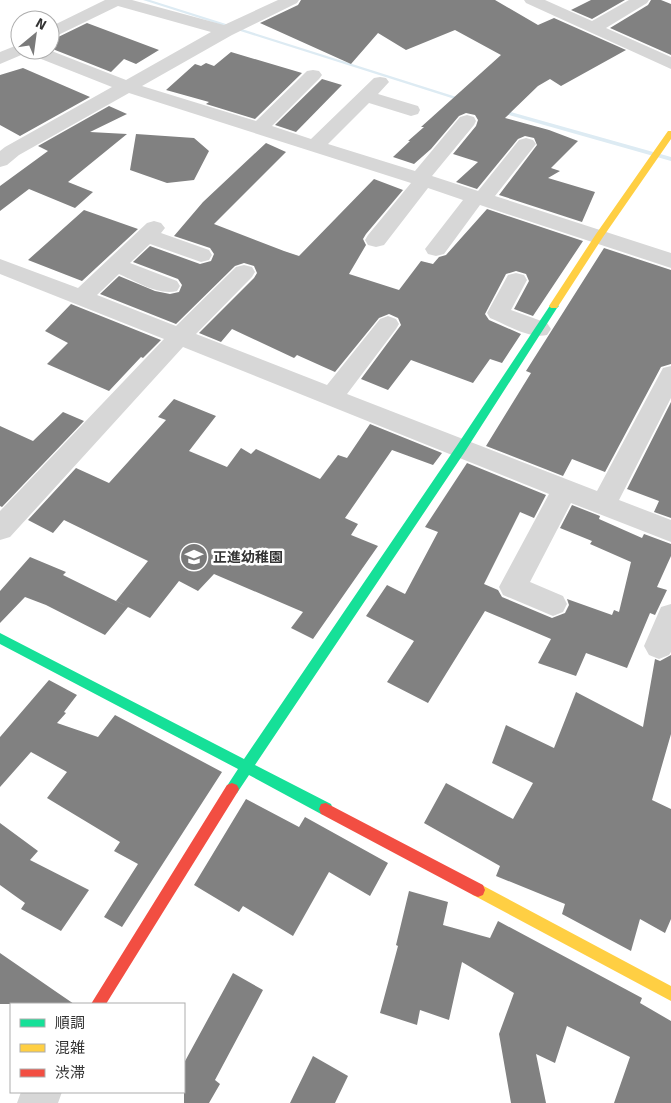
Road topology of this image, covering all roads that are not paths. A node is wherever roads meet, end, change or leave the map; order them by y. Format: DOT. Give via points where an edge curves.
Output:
graph roads {
  1 [pos="114,0"];
  2 [pos="291,0"];
  3 [pos="532,0"];
  4 [pos="641,0"];
  5 [pos="593,28"];
  6 [pos="60,29"];
  7 [pos="226,31"];
  8 [pos="10,51"];
  9 [pos="0,60"];
  10 [pos="59,60"];
  11 [pos="671,64"];
  12 [pos="313,76"];
  13 [pos="380,82"];
  14 [pos="128,87"];
  15 [pos="366,96"];
  16 [pos="411,110"];
  17 [pos="467,121"];
  18 [pos="260,128"];
  19 [pos="671,132"];
  20 [pos="526,144"];
  21 [pos="315,146"];
  22 [pos="4,152"];
  23 [pos="421,180"];
  24 [pos="479,198"];
  25 [pos="599,236"];
  26 [pos="376,240"];
  27 [pos="436,249"];
  28 [pos="201,255"];
  29 [pos="671,261"];
  30 [pos="115,266"];
  31 [pos="4,272"];
  32 [pos="244,272"];
  33 [pos="516,280"];
  34 [pos="169,286"];
  35 [pos="82,297"];
  36 [pos="388,324"];
  37 [pos="539,329"];
  38 [pos="180,336"];
  39 [pos="671,374"];
  40 [pos="332,396"];
  41 [pos="460,450"];
  42 [pos="565,490"];
  43 [pos="603,505"];
  44 [pos="0,529"];
  45 [pos="671,531"];
  46 [pos="553,604"];
  47 [pos="671,616"];
  48 [pos="0,638"];
  49 [pos="659,646"];
  50 [pos="246,766"];
  51 [pos="671,994"];
  52 [pos="99,1003"];
  1 -- 6 [label="street"];
  1 -- 7 [label="street"];
  2 -- 7 [label="street"];
  3 -- 5 [label="street"];
  4 -- 5 [label="street"];
  5 -- 11 [label="street"];
  7 -- 14 [label="street"];
  8 -- 9 [label="street"];
  10 -- 14 [label="street"];
  12 -- 18 [label="street"];
  13 -- 15 [label="street"];
  14 -- 18 [label="street"];
  14 -- 22 [label="street"];
  15 -- 16 [label="street"];
  15 -- 21 [label="street"];
  17 -- 23 [label="street"];
  18 -- 21 [label="street"];
  19 -- 25 [label="street"];
  20 -- 24 [label="street"];
  21 -- 23 [label="street"];
  23 -- 24 [label="street"];
  23 -- 26 [label="street"];
  24 -- 25 [label="street"];
  24 -- 27 [label="street"];
  25 -- 29 [label="street"];
  25 -- 37 [label="street"];
  28 -- 30 [label="street" via="150,231"];
  30 -- 34 [label="street"];
  30 -- 35 [label="street"];
  31 -- 35 [label="street"];
  32 -- 38 [label="street"];
  33 -- 37 [label="street" via="498,313"];
  35 -- 38 [label="street"];
  36 -- 40 [label="street"];
  37 -- 41 [label="street"];
  38 -- 40 [label="street"];
  38 -- 44 [label="street"];
  39 -- 43 [label="street"];
  40 -- 41 [label="street"];
  41 -- 42 [label="street"];
  41 -- 50 [label="street"];
  42 -- 43 [label="street"];
  42 -- 46 [label="street" via="513,587"];
  43 -- 45 [label="street"];
  47 -- 49 [label="street"];
  48 -- 50 [label="street"];
  50 -- 51 [label="street"];
  50 -- 52 [label="street"];
}
